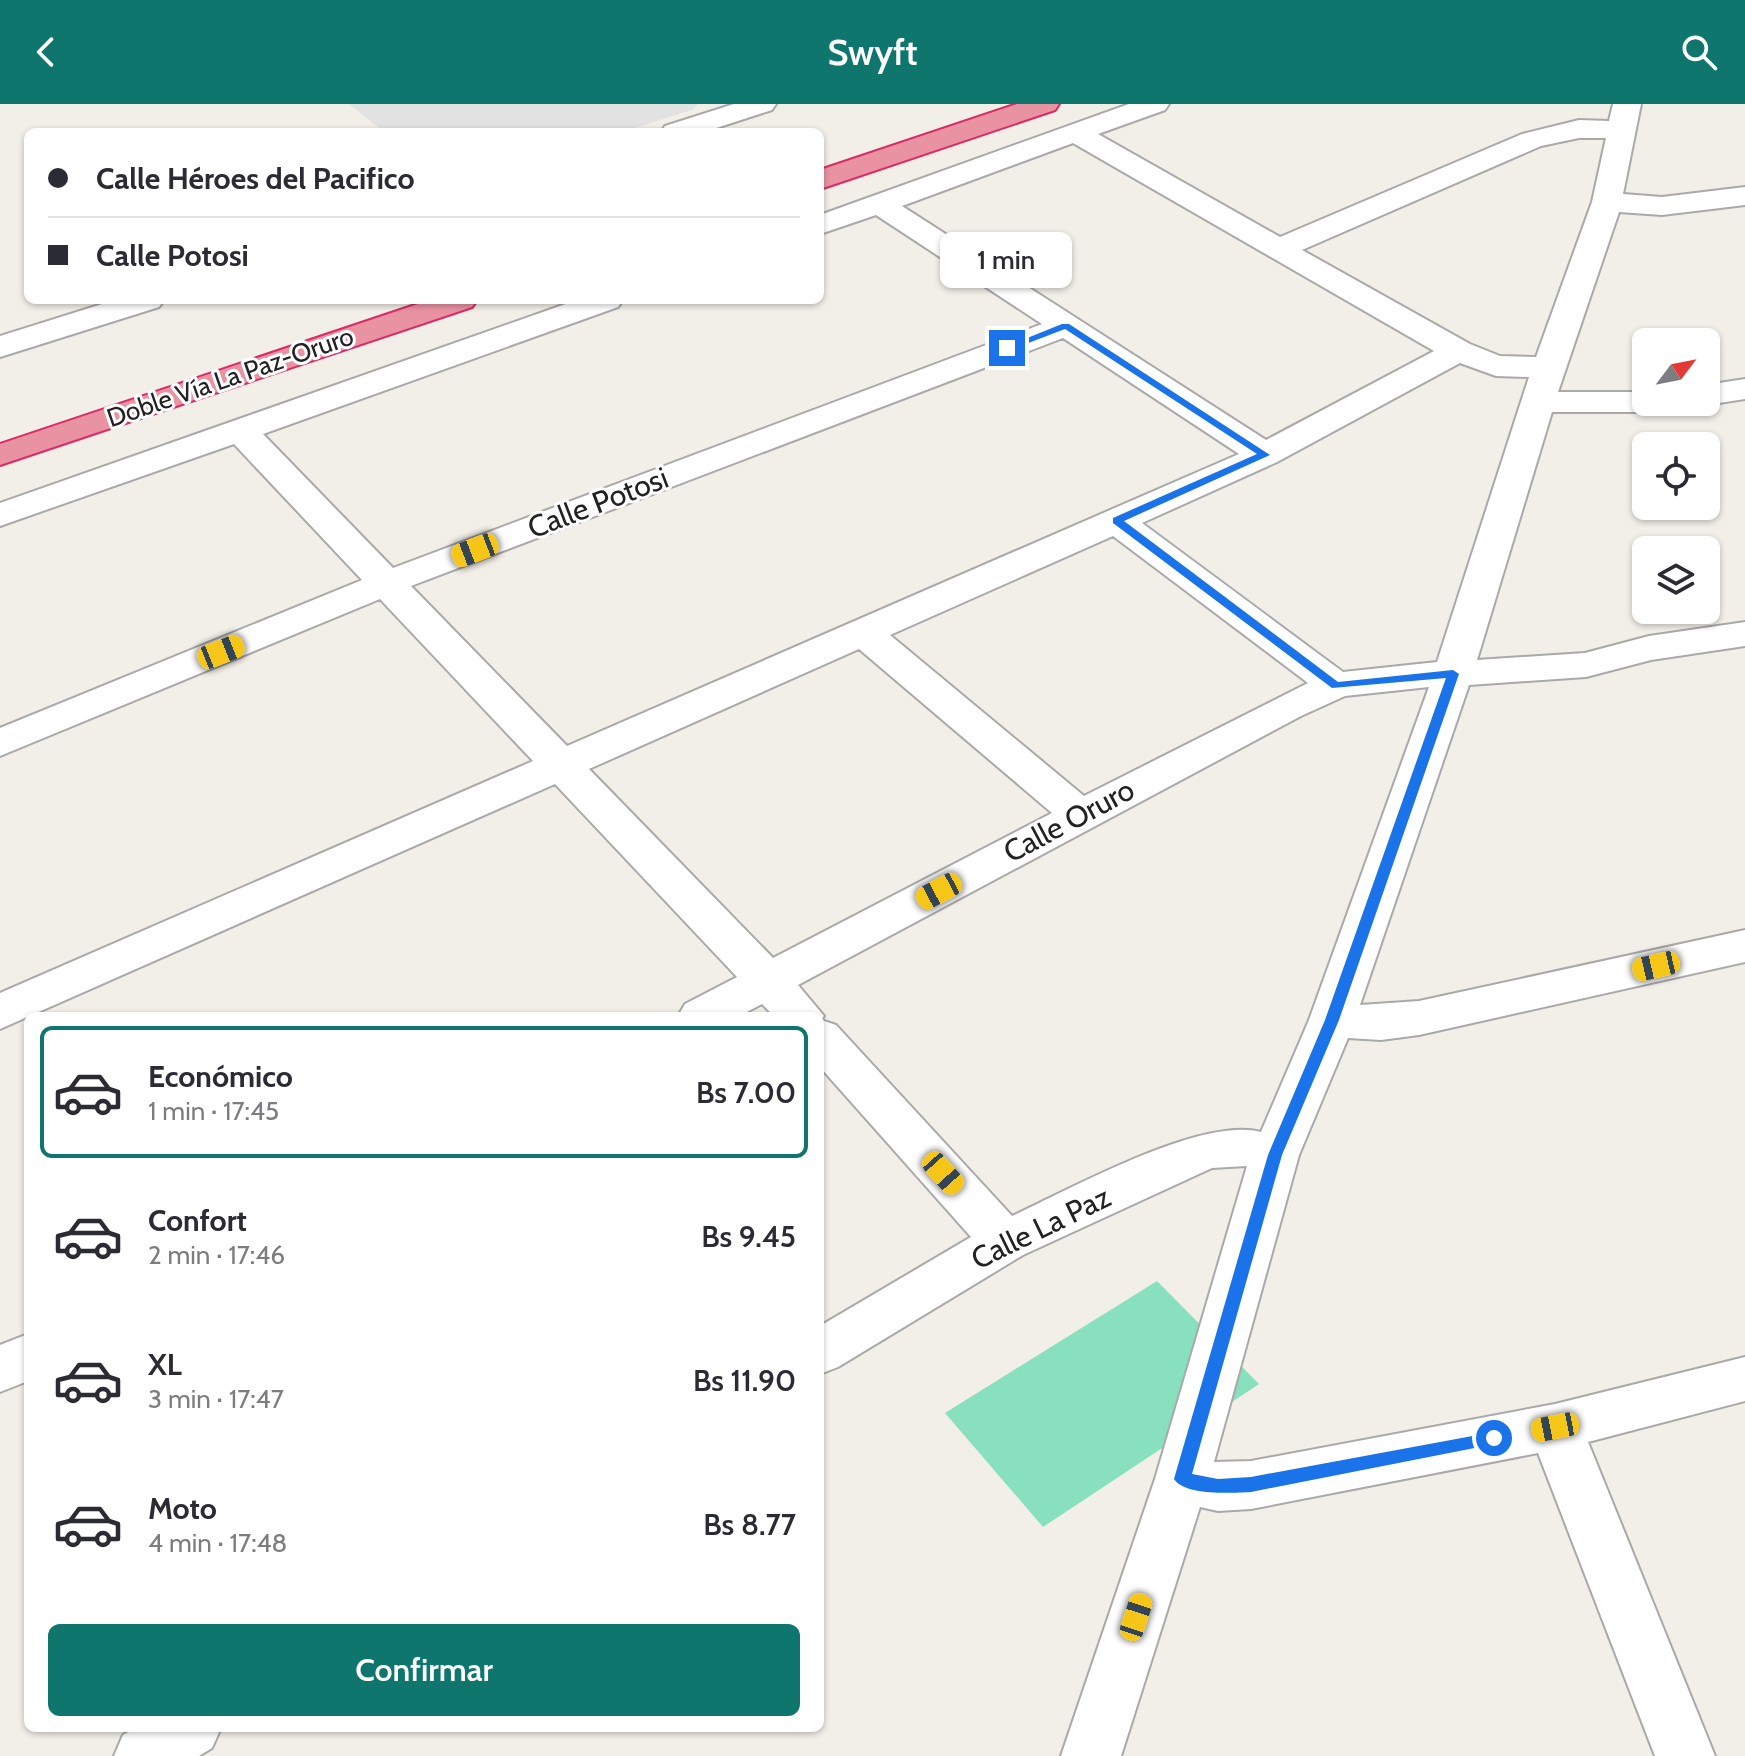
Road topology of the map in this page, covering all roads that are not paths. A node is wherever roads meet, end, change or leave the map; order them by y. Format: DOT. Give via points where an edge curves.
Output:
graph roads {
  1 [pos="762,104"];
  2 [pos="977,104"];
  3 [pos="1045,104"];
  4 [pos="1155,104"];
  5 [pos="1624,117"];
  6 [pos="687,128"];
  7 [pos="1077,134"];
  8 [pos="824,155"];
  9 [pos="824,179"];
  10 [pos="1745,196"];
  11 [pos="1607,202"];
  12 [pos="879,204"];
  13 [pos="824,224"];
  14 [pos="1280,248"];
  15 [pos="135,304"];
  16 [pos="372,304"];
  17 [pos="449,304"];
  18 [pos="596,304"];
  19 [pos="1066,326"];
  20 [pos="0,347"];
  21 [pos="1458,351"];
  22 [pos="1549,367"];
  23 [pos="1745,389"];
  24 [pos="1720,393"];
  25 [pos="1539,402"];
  26 [pos="1632,402"];
  27 [pos="0,426"];
  28 [pos="240,430"];
  29 [pos="0,455"];
  30 [pos="1265,455"];
  31 [pos="0,515"];
  32 [pos="1116,521"];
  33 [pos="386,583"];
  34 [pos="863,632"];
  35 [pos="1745,634"];
  36 [pos="1453,674"];
  37 [pos="1336,685"];
  38 [pos="0,743"];
  39 [pos="562,765"];
  40 [pos="1080,815"];
  41 [pos="1745,946"];
  42 [pos="769,981"];
  43 [pos="0,1012"];
  44 [pos="709,1012"];
  45 [pos="797,1012"];
  46 [pos="1332,1020"];
  47 [pos="824,1041"];
  48 [pos="1275,1155"];
  49 [pos="1005,1241"];
  50 [pos="824,1350"];
  51 [pos="24,1358"];
  52 [pos="0,1370"];
  53 [pos="1745,1379"];
  54 [pos="1555,1427"];
  55 [pos="1182,1479"];
  56 [pos="184,1732"];
  57 [pos="144,1756"];
  58 [pos="1091,1756"];
  59 [pos="1685,1756"];
  1 -- 6 [label="street"];
  2 -- 8 [label="highway"];
  3 -- 9 [label="highway"];
  4 -- 7 [label="street"];
  5 -- 11 [label="street"];
  5 -- 14 [label="street" via="1532,140"];
  7 -- 12 [label="street"];
  7 -- 14 [label="street"];
  10 -- 11 [label="street" via="1662,206"];
  11 -- 22 [label="street"];
  12 -- 13 [label="street"];
  12 -- 19 [label="street"];
  14 -- 21 [label="street"];
  15 -- 20 [label="street"];
  16 -- 27 [label="highway, Doble Vía La Paz-Oruro"];
  17 -- 29 [label="highway, Doble Vía La Paz-Oruro"];
  18 -- 28 [label="street"];
  19 -- 30 [label="street"];
  19 -- 33 [label="street, Calle Potosi"];
  21 -- 22 [label="street" via="1496,366"];
  21 -- 30 [label="street"];
  22 -- 25 [label="street"];
  23 -- 24 [label="street"];
  25 -- 26 [label="street"];
  25 -- 36 [label="street"];
  28 -- 31 [label="street"];
  28 -- 33 [label="street"];
  30 -- 32 [label="street"];
  32 -- 34 [label="street"];
  32 -- 37 [label="street"];
  33 -- 38 [label="street, Calle Potosi"];
  33 -- 39 [label="street"];
  34 -- 39 [label="street"];
  34 -- 40 [label="street"];
  35 -- 36 [label="street, Calle Oruro" via="1649,648 1586,665"];
  36 -- 37 [label="street, Calle Oruro"];
  36 -- 46 [label="street"];
  37 -- 40 [label="street, Calle Oruro"];
  39 -- 42 [label="street"];
  39 -- 43 [label="street"];
  40 -- 42 [label="street, Calle Oruro"];
  41 -- 46 [label="street" via="1419,1018 1381,1023"];
  42 -- 44 [label="street, Calle Oruro"];
  42 -- 45 [label="street"];
  46 -- 48 [label="street"];
  47 -- 49 [label="street"];
  48 -- 49 [label="street, Calle La Paz" via="1247,1145 1223,1145"];
  48 -- 55 [label="street"];
  49 -- 50 [label="street, Calle La Paz"];
  51 -- 52 [label="street"];
  53 -- 54 [label="street"];
  54 -- 55 [label="street" via="1251,1485 1218,1487"];
  54 -- 59 [label="street"];
  55 -- 58 [label="street"];
  56 -- 57 [label="street"];
}
